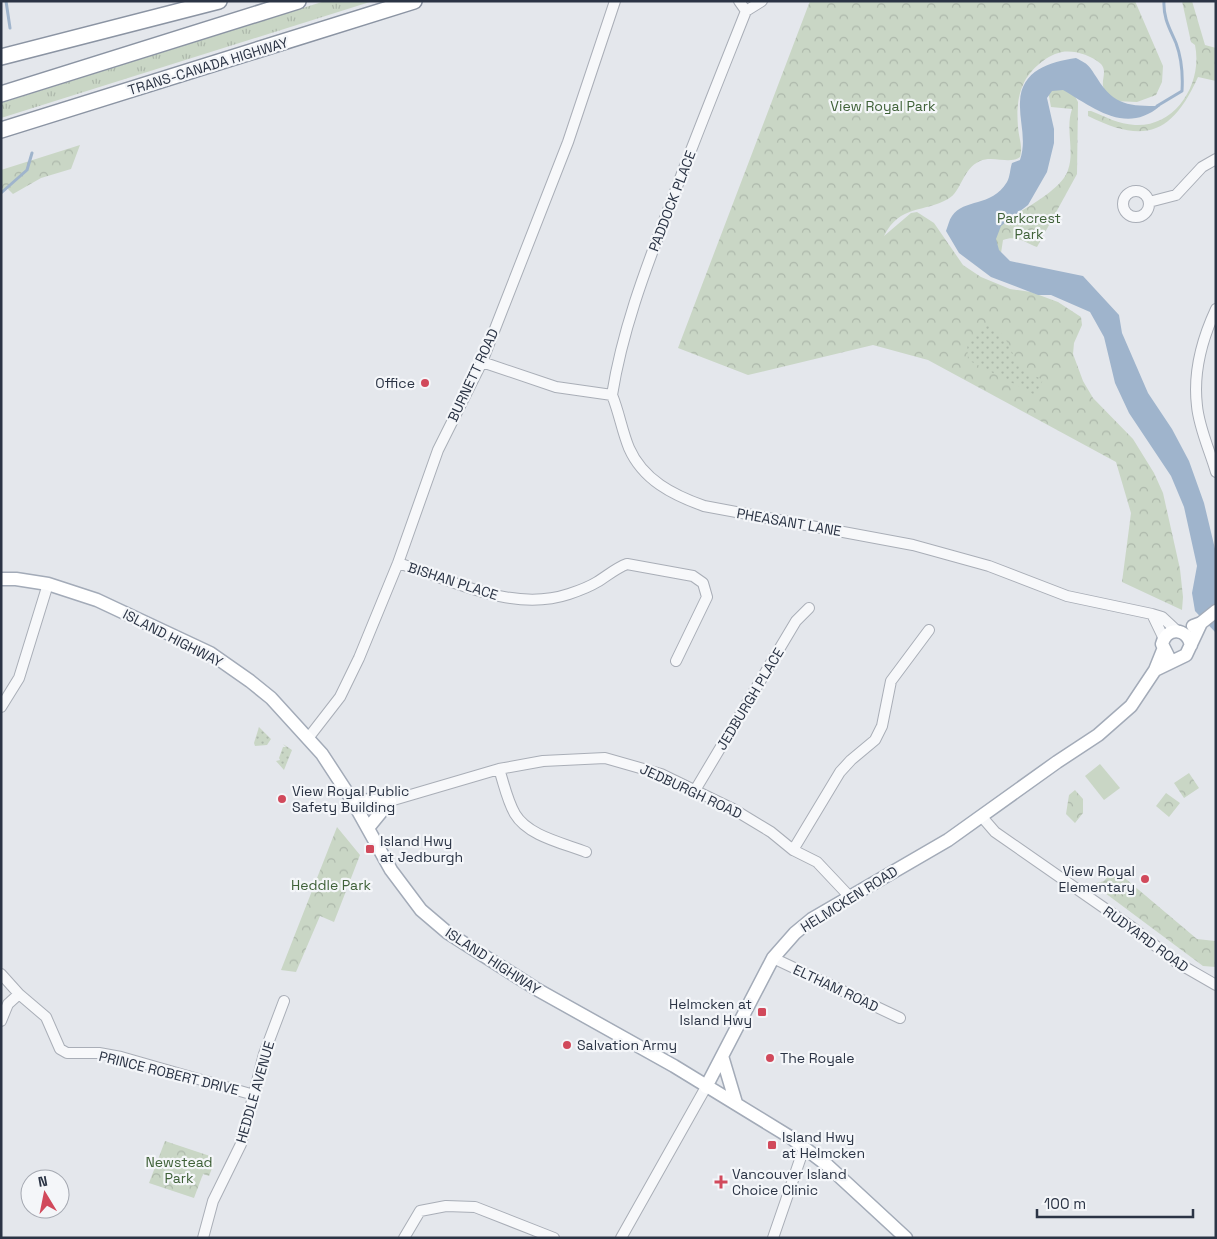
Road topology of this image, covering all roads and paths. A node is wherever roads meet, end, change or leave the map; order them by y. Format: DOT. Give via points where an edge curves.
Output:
graph roads {
  1 [pos="219,1"];
  2 [pos="298,1"];
  3 [pos="414,1"];
  4 [pos="615,1"];
  5 [pos="739,1"];
  6 [pos="762,1"];
  7 [pos="746,12"];
  8 [pos="98,32"];
  9 [pos="1,47"];
  10 [pos="1,57"];
  11 [pos="1,94"];
  12 [pos="1,130"];
  13 [pos="1216,158"];
  14 [pos="1149,202"];
  15 [pos="1216,309"];
  16 [pos="482,362"];
  17 [pos="612,395"];
  18 [pos="1216,472"];
  19 [pos="398,563"];
  20 [pos="1,579"];
  21 [pos="48,584"];
  22 [pos="809,608"];
  23 [pos="1216,611"];
  24 [pos="1152,614"];
  25 [pos="1201,624"];
  26 [pos="929,630"];
  27 [pos="1179,631"];
  28 [pos="1163,644"];
  29 [pos="1190,645"];
  30 [pos="1176,659"];
  31 [pos="676,661"];
  32 [pos="1155,670"];
  33 [pos="1,707"];
  34 [pos="309,738"];
  35 [pos="499,769"];
  36 [pos="694,792"];
  37 [pos="352,800"];
  38 [pos="390,801"];
  39 [pos="982,817"];
  40 [pos="368,828"];
  41 [pos="793,850"];
  42 [pos="586,852"];
  43 [pos="850,897"];
  44 [pos="773,958"];
  45 [pos="1,974"];
  46 [pos="1216,985"];
  47 [pos="19,994"];
  48 [pos="284,1001"];
  49 [pos="900,1018"];
  50 [pos="1,1022"];
  51 [pos="722,1056"];
  52 [pos="706,1086"];
  53 [pos="254,1095"];
  54 [pos="736,1103"];
  55 [pos="804,1148"];
  56 [pos="203,1238"];
  57 [pos="404,1238"];
  58 [pos="554,1238"];
  59 [pos="621,1238"];
  60 [pos="773,1238"];
  61 [pos="906,1238"];
  1 -- 8 [label="highway"];
  2 -- 11 [label="highway"];
  3 -- 12 [label="highway, TRANS-CANADA HIGHWAY"];
  4 -- 16 [label="street, BURNETT ROAD" via="568,142"];
  5 -- 7 [label="street"];
  6 -- 7 [label="street"];
  7 -- 17 [label="street, PADDOCK PLACE" via="638,288 620,350"];
  8 -- 9 [label="highway"];
  8 -- 10 [label="highway"];
  13 -- 14 [label="street" via="1197,171 1176,195"];
  15 -- 18 [label="street" via="1204,340 1196,378 1197,408"];
  16 -- 17 [label="street" via="556,387"];
  16 -- 19 [label="street, BURNETT ROAD" via="448,427"];
  17 -- 24 [label="street, PHEASANT LANE" via="630,448 648,477 676,496 704,506 914,545 990,566 1067,596"];
  19 -- 31 [label="street, BISHAN PLACE" via="484,593 520,601 569,594 596,583 627,564 693,576 706,589 705,603"];
  19 -- 34 [label="street, BURNETT ROAD" via="340,697"];
  20 -- 21 [label="main road, ISLAND HIGHWAY" via="16,578"];
  21 -- 33 [label="street" via="19,678"];
  21 -- 34 [label="main road, ISLAND HIGHWAY" via="97,600 210,653 271,698"];
  22 -- 36 [label="street, JEDBURGH PLACE" via="796,621"];
  23 -- 25 [label="main road"];
  24 -- 27 [label="street, PHEASANT LANE" via="1162,617"];
  24 -- 28 [label="street"];
  25 -- 27 [label="main road"];
  25 -- 29 [label="main road"];
  26 -- 41 [label="street" via="891,682 882,726 875,740 840,772"];
  27 -- 28 [label="main road" via="1171,632"];
  27 -- 29 [label="main road" via="1190,639"];
  28 -- 30 [label="main road" via="1171,658"];
  28 -- 32 [label="main road, HELMCKEN ROAD"];
  29 -- 30 [label="main road" via="1186,655"];
  30 -- 32 [label="main road, HELMCKEN ROAD"];
  32 -- 39 [label="main road, HELMCKEN ROAD" via="1131,706 1116,720"];
  34 -- 37 [label="main road, ISLAND HIGHWAY"];
  35 -- 36 [label="street, JEDBURGH ROAD" via="543,761 604,758 661,774"];
  35 -- 38 [label="street, JEDBURGH ROAD"];
  35 -- 42 [label="street" via="519,820 532,831"];
  36 -- 41 [label="street, JEDBURGH ROAD" via="733,809"];
  37 -- 38 [label="main road"];
  37 -- 40 [label="main road, ISLAND HIGHWAY"];
  38 -- 40 [label="main road"];
  39 -- 43 [label="main road, HELMCKEN ROAD"];
  39 -- 46 [label="street, RUDYARD ROAD" via="995,832 1133,928 1176,962"];
  40 -- 52 [label="main road, ISLAND HIGHWAY" via="405,890 421,910 448,933 538,990"];
  41 -- 43 [label="street, JEDBURGH ROAD" via="817,862"];
  43 -- 44 [label="main road, HELMCKEN ROAD" via="794,933"];
  44 -- 49 [label="street, ELTHAM ROAD"];
  44 -- 51 [label="main road, HELMCKEN ROAD"];
  45 -- 47 [label="street, PRINCE ROBERT DRIVE"];
  47 -- 50 [label="street" via="8,1004"];
  47 -- 53 [label="street, PRINCE ROBERT DRIVE" via="46,1017 60,1049 67,1053 121,1057"];
  48 -- 53 [label="street, HEDDLE AVENUE" via="264,1054"];
  51 -- 52 [label="main road, HELMCKEN ROAD"];
  51 -- 54 [label="main road"];
  52 -- 54 [label="main road, ISLAND HIGHWAY"];
  52 -- 59 [label="street, HELMCKEN ROAD"];
  53 -- 56 [label="street, HEDDLE AVENUE" via="241,1144 213,1201"];
  54 -- 55 [label="main road, ISLAND HIGHWAY"];
  55 -- 60 [label="street"];
  55 -- 61 [label="main road, ISLAND HIGHWAY"];
  57 -- 58 [label="street" via="420,1211 446,1206 475,1207"];
}
